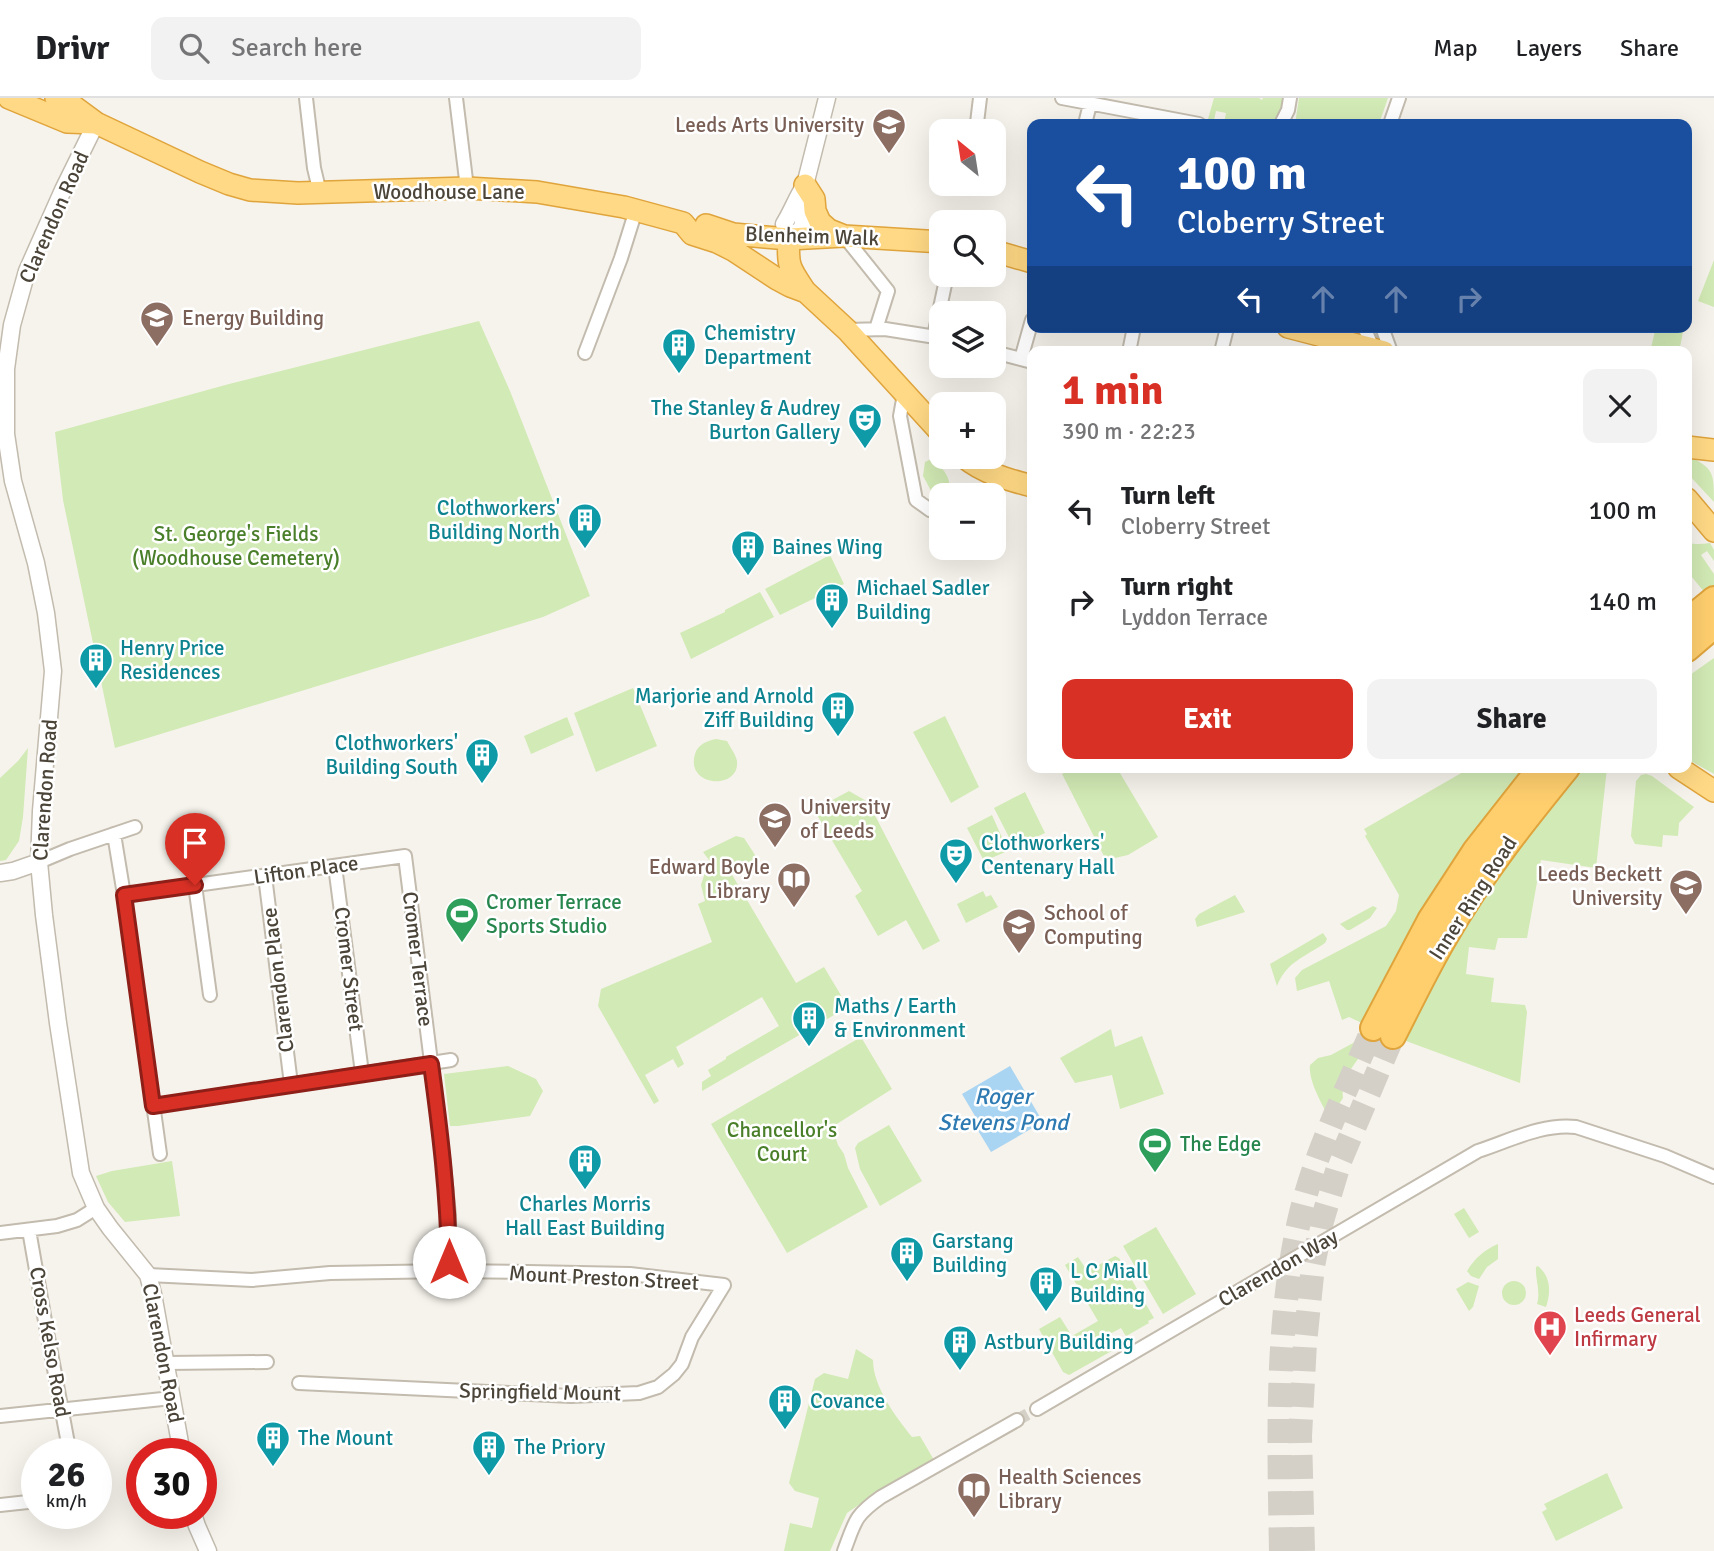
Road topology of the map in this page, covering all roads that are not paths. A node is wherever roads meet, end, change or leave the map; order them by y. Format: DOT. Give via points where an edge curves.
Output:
graph roads {
  1 [pos="9,98"];
  2 [pos="56,98"];
  3 [pos="306,98"];
  4 [pos="456,98"];
  5 [pos="827,98"];
  6 [pos="980,98"];
  7 [pos="1062,98"];
  8 [pos="1290,98"];
  9 [pos="1399,98"];
  10 [pos="1116,103"];
  11 [pos="1090,104"];
  12 [pos="977,119"];
  13 [pos="1086,119"];
  14 [pos="1166,119"];
  15 [pos="1284,119"];
  16 [pos="1392,119"];
  17 [pos="96,122"];
  18 [pos="805,185"];
  19 [pos="467,188"];
  20 [pos="320,192"];
  21 [pos="636,210"];
  22 [pos="683,223"];
  23 [pos="844,236"];
  24 [pos="789,239"];
  25 [pos="929,241"];
  26 [pos="1006,254"];
  27 [pos="751,261"];
  28 [pos="1027,261"];
  29 [pos="806,292"];
  30 [pos="876,329"];
  31 [pos="846,330"];
  32 [pos="1338,333"];
  33 [pos="929,336"];
  34 [pos="1370,346"];
  35 [pos="585,352"];
  36 [pos="1006,355"];
  37 [pos="1027,360"];
  38 [pos="904,394"];
  39 [pos="929,420"];
  40 [pos="1692,448"];
  41 [pos="1714,450"];
  42 [pos="982,469"];
  43 [pos="1001,478"];
  44 [pos="996,483"];
  45 [pos="1027,485"];
  46 [pos="1692,505"];
  47 [pos="929,509"];
  48 [pos="1708,523"];
  49 [pos="1714,599"];
  50 [pos="1692,617"];
  51 [pos="1714,626"];
  52 [pos="1692,645"];
  53 [pos="1714,647"];
  54 [pos="1692,661"];
  55 [pos="1536,773"];
  56 [pos="1563,773"];
  57 [pos="1687,773"];
  58 [pos="1714,791"];
  59 [pos="135,827"];
  60 [pos="114,834"];
  61 [pos="405,856"];
  62 [pos="39,862"];
  63 [pos="335,866"];
  64 [pos="0,873"];
  65 [pos="265,876"];
  66 [pos="195,885"];
  67 [pos="124,895"];
  68 [pos="211,995"];
  69 [pos="451,1060"];
  70 [pos="431,1064"];
  71 [pos="362,1073"];
  72 [pos="290,1084"];
  73 [pos="153,1106"];
  74 [pos="160,1154"];
  75 [pos="1714,1177"];
  76 [pos="96,1208"];
  77 [pos="29,1230"];
  78 [pos="0,1233"];
  79 [pos="449,1271"];
  80 [pos="148,1275"];
  81 [pos="724,1285"];
  82 [pos="267,1362"];
  83 [pos="166,1363"];
  84 [pos="299,1383"];
  85 [pos="172,1398"];
  86 [pos="1037,1409"];
  87 [pos="62,1410"];
  88 [pos="0,1416"];
  89 [pos="1017,1420"];
  90 [pos="67,1438"];
  91 [pos="180,1438"];
  92 [pos="21,1503"];
  93 [pos="0,1505"];
  94 [pos="198,1529"];
  95 [pos="208,1551"];
  96 [pos="844,1551"];
  1 -- 17 [label="highway, Woodhouse Lane" via="67,122"];
  2 -- 17 [label="highway, Woodhouse Lane"];
  3 -- 20 [label="street"];
  4 -- 19 [label="street"];
  5 -- 18 [label="street"];
  6 -- 12 [label="street"];
  7 -- 11 [label="street"];
  8 -- 15 [label="street"];
  9 -- 16 [label="street"];
  10 -- 11 [label="street"];
  10 -- 14 [label="street"];
  11 -- 13 [label="street"];
  17 -- 20 [label="highway, Woodhouse Lane" via="229,184 270,192"];
  17 -- 62 [label="street, Clarendon Road" via="27,271 6,369 9,462 36,563 52,671"];
  18 -- 23 [label="highway" via="820,222"];
  18 -- 24 [label="street" via="784,224"];
  19 -- 20 [label="highway, Woodhouse Lane"];
  19 -- 21 [label="highway, Woodhouse Lane" via="537,192"];
  21 -- 22 [label="highway, Woodhouse Lane"];
  21 -- 35 [label="street"];
  22 -- 24 [label="highway, Blenheim Walk"];
  22 -- 27 [label="highway, Woodhouse Lane" via="692,234"];
  23 -- 24 [label="highway, Blenheim Walk"];
  23 -- 25 [label="highway, Blenheim Walk"];
  23 -- 30 [label="street" via="888,291"];
  24 -- 27 [label="highway" via="771,260"];
  24 -- 29 [label="highway" via="790,270"];
  26 -- 28 [label="highway"];
  27 -- 29 [label="highway, Woodhouse Lane"];
  29 -- 31 [label="highway, Woodhouse Lane"];
  30 -- 31 [label="street"];
  30 -- 33 [label="street"];
  31 -- 38 [label="highway, Woodhouse Lane"];
  32 -- 34 [label="highway"];
  36 -- 37 [label="street"];
  38 -- 39 [label="highway, Woodhouse Lane"];
  38 -- 47 [label="street" via="900,416 916,500"];
  40 -- 41 [label="highway"];
  42 -- 43 [label="highway"];
  43 -- 44 [label="street"];
  43 -- 45 [label="highway"];
  46 -- 48 [label="highway"];
  49 -- 50 [label="highway"];
  51 -- 52 [label="highway"];
  53 -- 54 [label="highway"];
  55 -- 56 [label="highway, Inner Ring Road" via="1475,851 1430,920 1383,1032 1488,868"];
  57 -- 58 [label="highway"];
  59 -- 60 [label="street"];
  60 -- 62 [label="street"];
  60 -- 67 [label="street"];
  61 -- 63 [label="street, Lifton Place"];
  61 -- 70 [label="street, Cromer Terrace"];
  62 -- 64 [label="street"];
  62 -- 76 [label="street, Clarendon Road" via="81,1173"];
  63 -- 65 [label="street, Lifton Place"];
  63 -- 71 [label="street, Cromer Street"];
  65 -- 66 [label="street, Lifton Place"];
  65 -- 72 [label="street, Clarendon Place"];
  66 -- 67 [label="street, Lifton Place"];
  66 -- 68 [label="street"];
  67 -- 73 [label="street"];
  69 -- 70 [label="street"];
  70 -- 71 [label="street"];
  70 -- 79 [label="street, Cromer Terrace" via="449,1215"];
  71 -- 72 [label="street"];
  72 -- 73 [label="street"];
  73 -- 74 [label="street"];
  75 -- 86 [label="street, Clarendon Way" via="1576,1126 1561,1125 1478,1151"];
  76 -- 77 [label="street" via="77,1220"];
  76 -- 80 [label="street, Clarendon Road"];
  77 -- 78 [label="street"];
  77 -- 87 [label="street, Cross Kelso Road"];
  79 -- 80 [label="street, Mount Preston Street" via="252,1280"];
  79 -- 81 [label="street, Mount Preston Street" via="630,1275"];
  80 -- 83 [label="street, Clarendon Road"];
  81 -- 84 [label="street, Springfield Mount" via="692,1337 682,1364 658,1387 639,1393 571,1396"];
  82 -- 83 [label="street"];
  83 -- 85 [label="street, Clarendon Road"];
  85 -- 87 [label="street"];
  85 -- 91 [label="street, Clarendon Road"];
  87 -- 88 [label="street"];
  87 -- 90 [label="street, Cross Kelso Road"];
  89 -- 96 [label="street" via="866,1508"];
  92 -- 93 [label="street"];
  94 -- 95 [label="street"];
}
